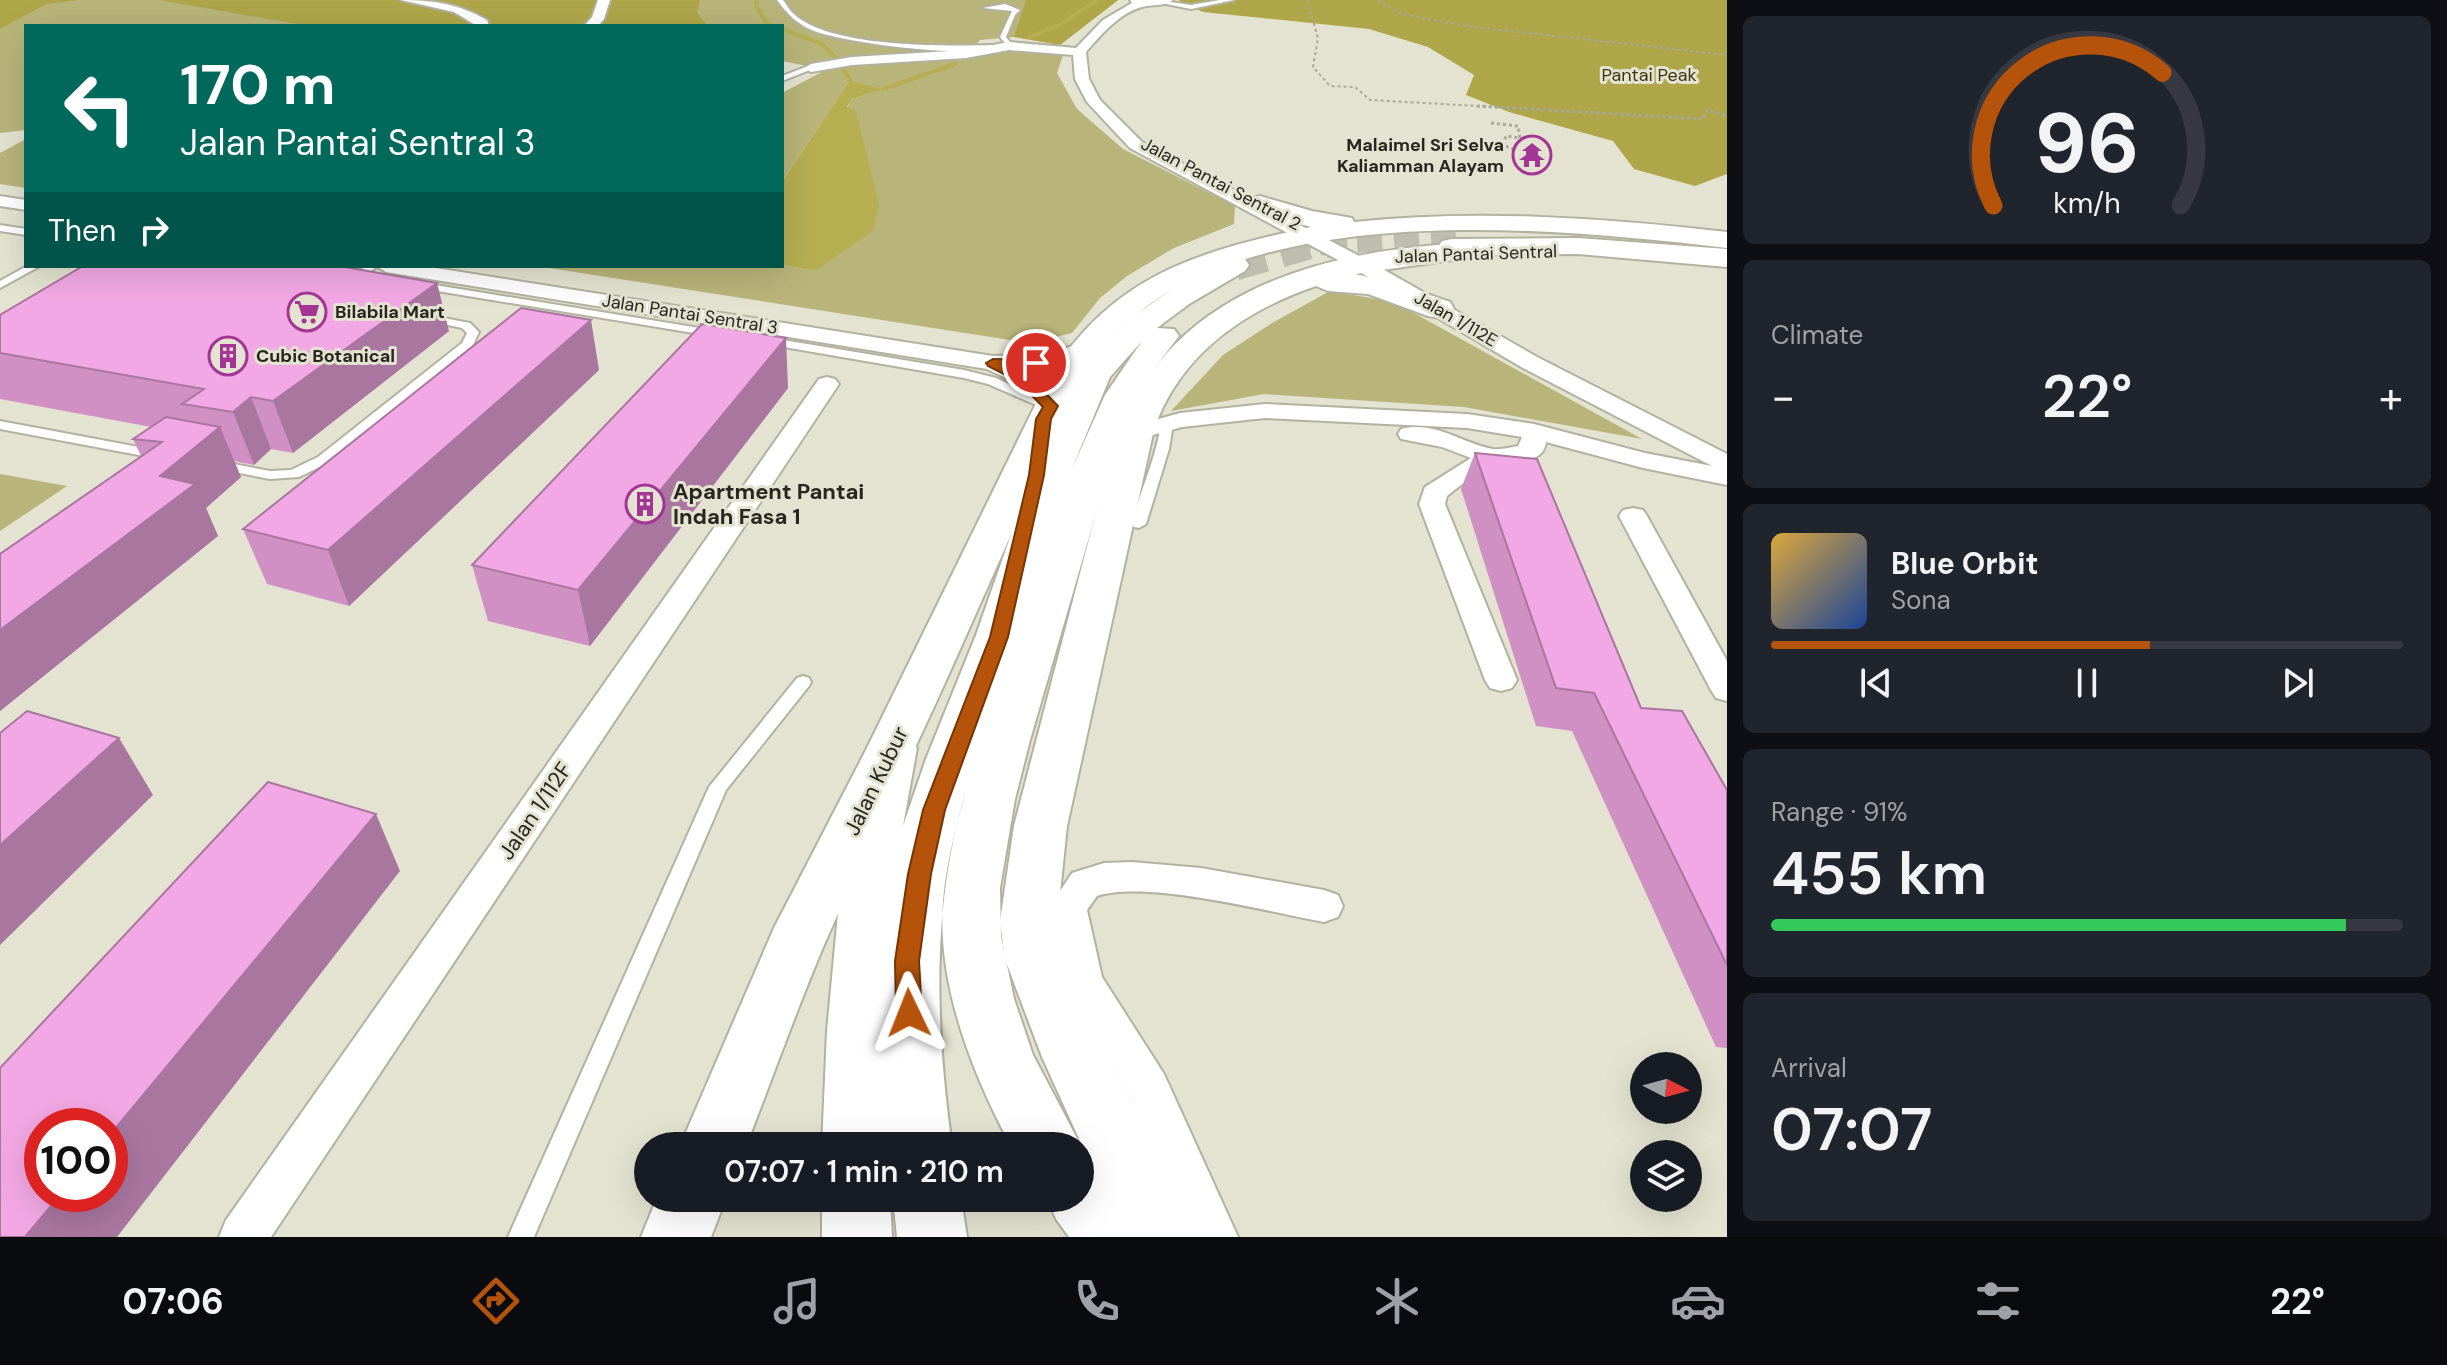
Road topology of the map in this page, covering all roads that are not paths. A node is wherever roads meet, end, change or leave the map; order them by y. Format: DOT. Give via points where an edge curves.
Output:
graph roads {
  1 [pos="407,0"];
  2 [pos="604,0"];
  3 [pos="780,0"];
  4 [pos="1231,0"];
  5 [pos="1139,1"];
  6 [pos="1166,2"];
  7 [pos="986,8"];
  8 [pos="483,24"];
  9 [pos="592,24"];
  10 [pos="1009,46"];
  11 [pos="994,47"];
  12 [pos="1079,52"];
  13 [pos="811,68"];
  14 [pos="784,78"];
  15 [pos="0,201"];
  16 [pos="24,205"];
  17 [pos="1253,205"];
  18 [pos="1396,225"];
  19 [pos="0,228"];
  20 [pos="24,232"];
  21 [pos="1313,236"];
  22 [pos="1727,240"];
  23 [pos="1455,244"];
  24 [pos="1727,248"];
  25 [pos="1727,258"];
  26 [pos="1362,262"];
  27 [pos="1727,265"];
  28 [pos="31,268"];
  29 [pos="382,273"];
  30 [pos="344,274"];
  31 [pos="1247,274"];
  32 [pos="358,276"];
  33 [pos="0,285"];
  34 [pos="336,291"];
  35 [pos="1445,307"];
  36 [pos="415,315"];
  37 [pos="734,336"];
  38 [pos="750,339"];
  39 [pos="1086,348"];
  40 [pos="993,363"];
  41 [pos="827,384"];
  42 [pos="1047,412"];
  43 [pos="1221,414"];
  44 [pos="1167,424"];
  45 [pos="0,425"];
  46 [pos="1534,431"];
  47 [pos="1133,441"];
  48 [pos="170,456"];
  49 [pos="1491,457"];
  50 [pos="200,462"];
  51 [pos="1727,464"];
  52 [pos="1727,477"];
  53 [pos="1633,516"];
  54 [pos="1139,524"];
  55 [pos="1019,634"];
  56 [pos="1501,680"];
  57 [pos="803,682"];
  58 [pos="1727,690"];
  59 [pos="892,748"];
  60 [pos="1324,906"];
  61 [pos="719,1132"];
  62 [pos="855,1132"];
  63 [pos="917,1132"];
  64 [pos="1041,1132"];
  65 [pos="686,1212"];
  66 [pos="856,1212"];
  67 [pos="929,1212"];
  68 [pos="1093,1212"];
  69 [pos="243,1237"];
  70 [pos="521,1237"];
  71 [pos="676,1237"];
  72 [pos="857,1237"];
  73 [pos="932,1237"];
  74 [pos="1113,1237"];
  75 [pos="1170,1237"];
  76 [pos="1214,1237"];
  1 -- 8 [label="street" via="458,9"];
  2 -- 9 [label="street"];
  3 -- 11 [label="lane" via="799,22 876,43 934,49"];
  4 -- 6 [label="lane" via="1191,7"];
  5 -- 6 [label="street"];
  5 -- 12 [label="street" via="1103,25"];
  7 -- 10 [label="lane" via="1017,10 1003,37"];
  10 -- 11 [label="street"];
  10 -- 12 [label="street"];
  11 -- 13 [label="street"];
  12 -- 17 [label="street, Jalan Pantai Sentral 2" via="1082,79 1094,102 1124,133 1165,163"];
  13 -- 14 [label="lane"];
  15 -- 16 [label="street"];
  17 -- 18 [label="main road" via="1325,222"];
  17 -- 21 [label="street, Jalan Pantai Sentral 2"];
  17 -- 31 [label="main road" via="1265,230 1257,238"];
  18 -- 21 [label="main road, Jalan Pantai Sentral"];
  18 -- 22 [label="main road, Jalan Pantai Sentral" via="1582,226"];
  18 -- 23 [label="main road" via="1390,235 1396,241 1422,251"];
  19 -- 20 [label="lane"];
  21 -- 26 [label="street, Jalan 1/112E"];
  21 -- 31 [label="main road, Jalan Pantai Sentral"];
  23 -- 24 [label="main road" via="1603,236"];
  23 -- 25 [label="main road" via="1564,245"];
  23 -- 26 [label="main road, Jalan Pantai Sentral"];
  23 -- 27 [label="main road, Jalan Pantai Sentral"];
  23 -- 35 [label="main road" via="1420,274"];
  26 -- 31 [label="main road, Jalan Pantai Sentral" via="1313,276"];
  26 -- 35 [label="street, Jalan 1/112E"];
  28 -- 33 [label="lane"];
  29 -- 32 [label="lane"];
  29 -- 37 [label="lane"];
  29 -- 40 [label="street, Jalan Pantai Sentral 3"];
  30 -- 32 [label="lane"];
  31 -- 35 [label="main road" via="1360,283"];
  31 -- 39 [label="main road, Jalan Pantai Sentral" via="1135,302"];
  31 -- 47 [label="main road, Jalan Pantai Sentral" via="1231,314 1174,361 1157,384"];
  31 -- 55 [label="main road" via="1218,300 1172,327 1129,381"];
  32 -- 34 [label="lane"];
  35 -- 51 [label="street, Jalan 1/112E" via="1531,363"];
  36 -- 50 [label="lane" via="466,325 473,332 467,345 323,460 294,474 270,475"];
  38 -- 42 [label="lane" via="964,374 992,381"];
  39 -- 40 [label="street, Jalan Pantai Sentral 3" via="1053,361"];
  39 -- 42 [label="main road, Jalan Pantai Sentral"];
  40 -- 42 [label="street, Jalan Pantai Sentral 3" via="1023,378"];
  41 -- 69 [label="street, Jalan 1/112F"];
  42 -- 55 [label="main road"];
  42 -- 59 [label="main road, Jalan Kubur"];
  43 -- 44 [label="street"];
  43 -- 46 [label="street" via="1330,412"];
  43 -- 49 [label="street" via="1417,435 1448,440"];
  44 -- 47 [label="street"];
  44 -- 54 [label="lane"];
  45 -- 48 [label="lane"];
  46 -- 49 [label="street" via="1534,447 1525,453"];
  46 -- 52 [label="street"];
  47 -- 55 [label="main road"];
  47 -- 75 [label="main road, Jalan Pantai Sentral" via="1092,603 1028,905 1031,947 1058,1024 1113,1138"];
  49 -- 56 [label="street" via="1442,484 1432,504"];
  53 -- 58 [label="street"];
  55 -- 63 [label="main road" via="934,810 919,874 907,961"];
  55 -- 64 [label="main road" via="1017,696 984,816 971,904 987,1007 1006,1064"];
  57 -- 70 [label="lane" via="718,787"];
  59 -- 61 [label="main road, Jalan Kubur" via="795,946"];
  59 -- 62 [label="main road" via="870,860"];
  60 -- 76 [label="street" via="1143,877 1104,878 1083,885 1067,909 1083,982 1149,1089"];
  65 -- 71 [label="main road"];
  66 -- 72 [label="main road"];
  67 -- 73 [label="main road"];
  68 -- 74 [label="main road"];
}
